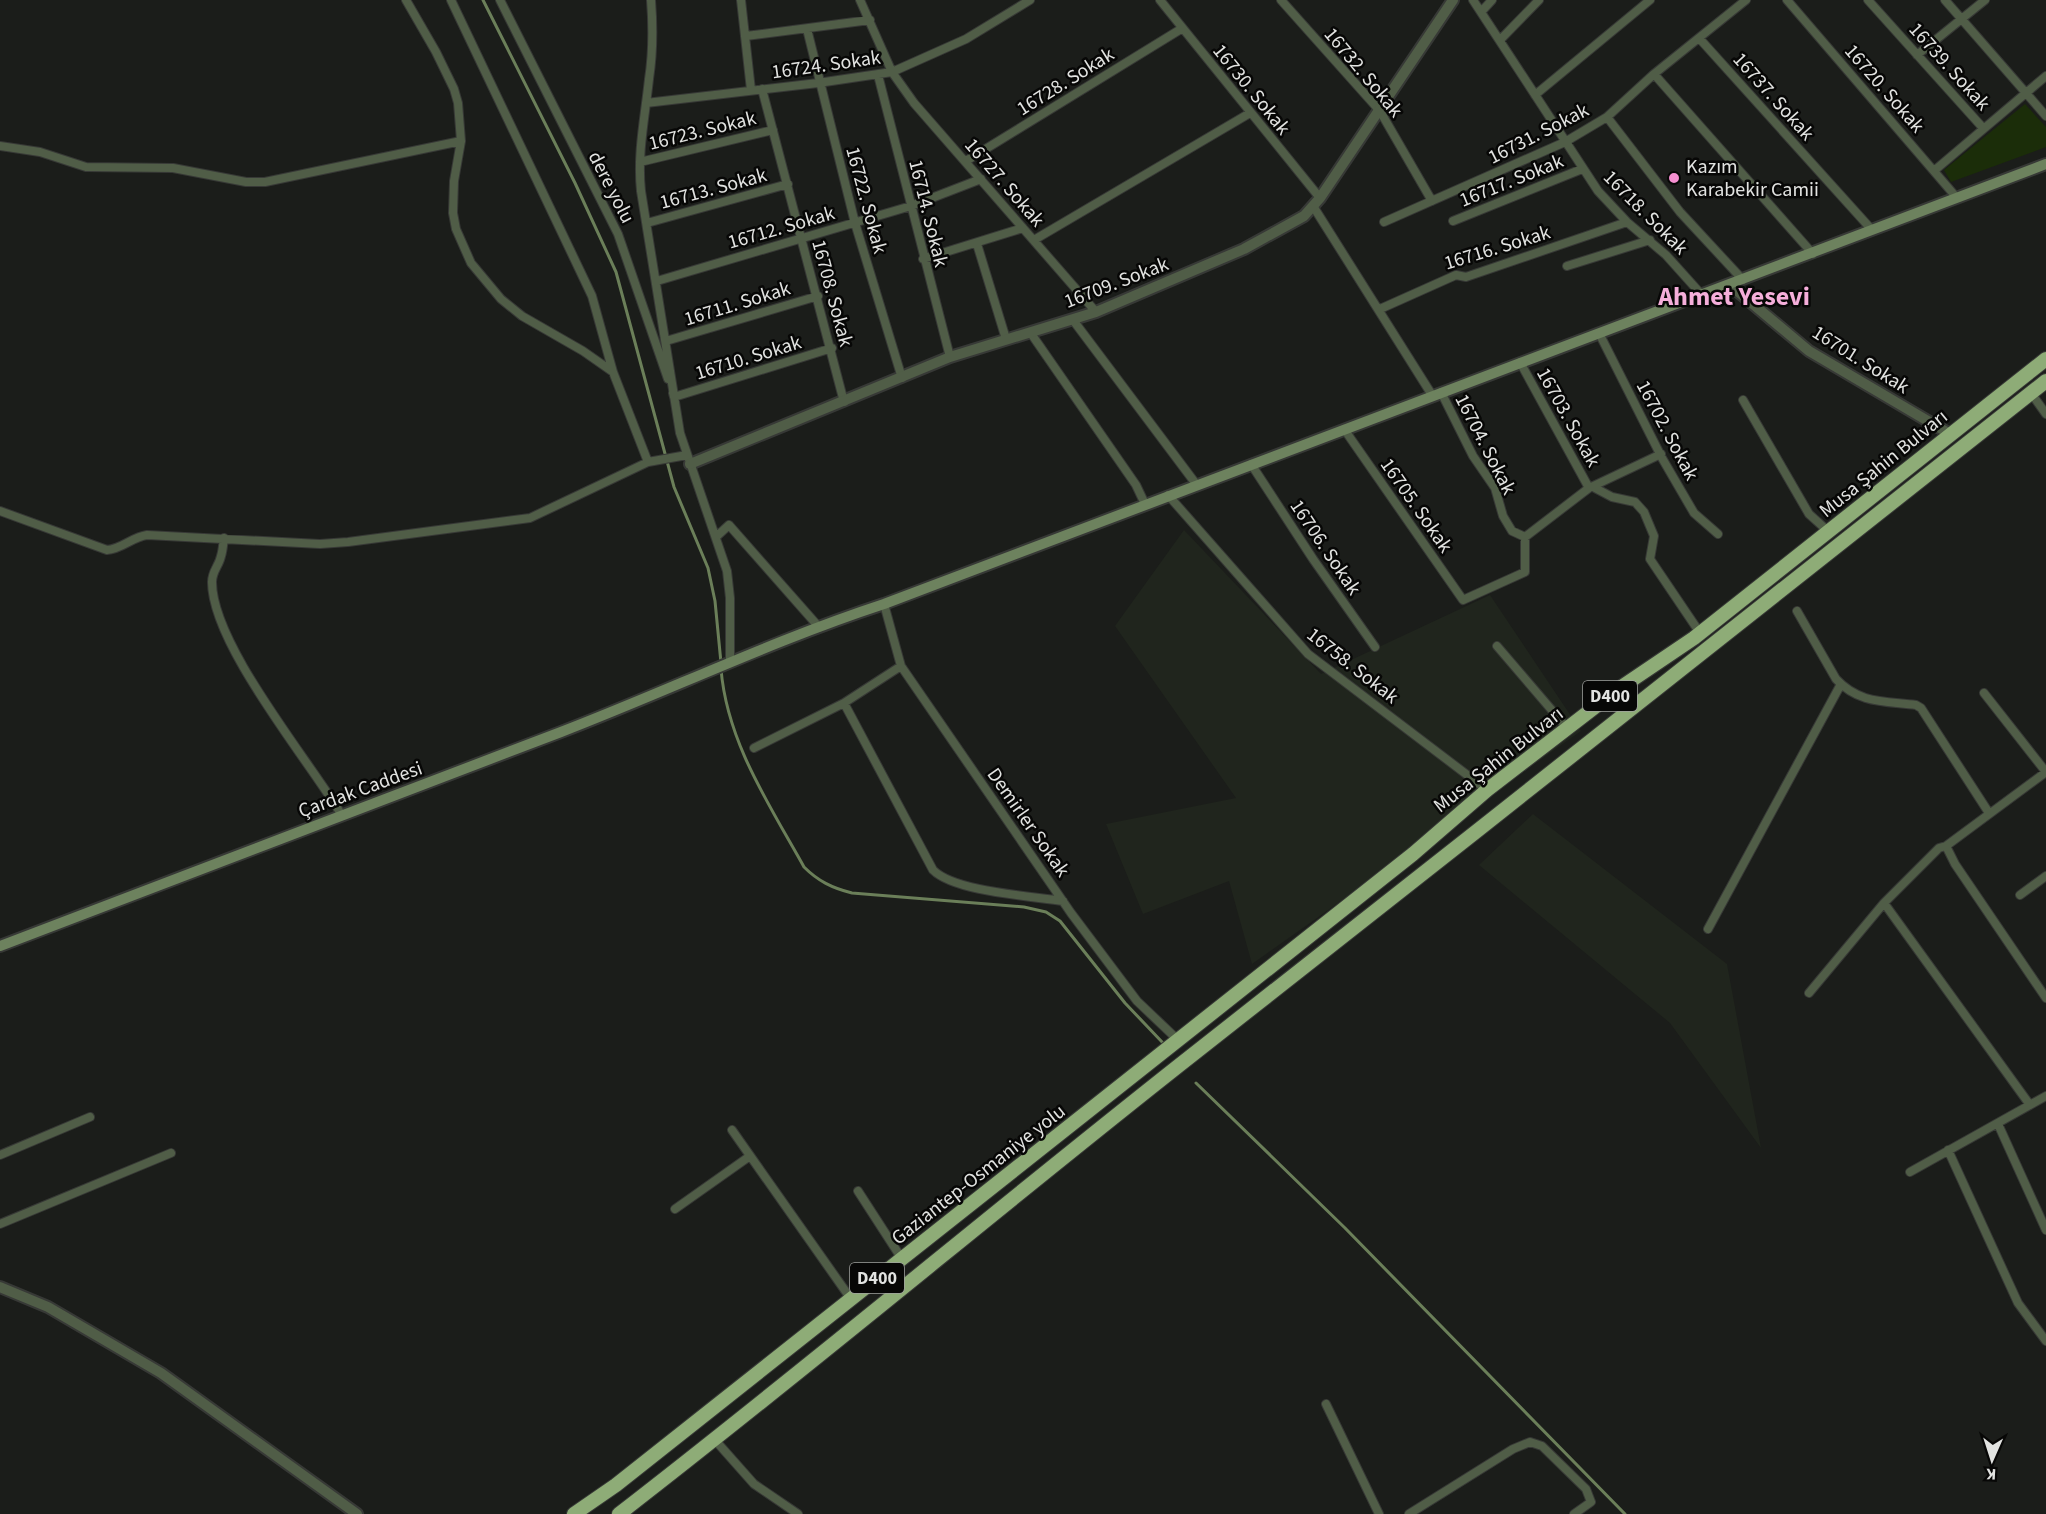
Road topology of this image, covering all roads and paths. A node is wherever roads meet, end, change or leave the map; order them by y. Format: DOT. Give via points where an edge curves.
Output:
graph roads {
  1 [pos="406,0"];
  2 [pos="450,0"];
  3 [pos="500,0"];
  4 [pos="651,0"];
  5 [pos="741,0"];
  6 [pos="860,0"];
  7 [pos="1030,0"];
  8 [pos="1160,0"];
  9 [pos="1281,0"];
  10 [pos="1453,0"];
  11 [pos="1473,0"];
  12 [pos="1492,0"];
  13 [pos="1539,0"];
  14 [pos="1650,0"];
  15 [pos="1746,0"];
  16 [pos="1787,0"];
  17 [pos="1868,0"];
  18 [pos="1945,0"];
  19 [pos="1985,0"];
  20 [pos="1481,12"];
  21 [pos="870,20"];
  22 [pos="1961,20"];
  23 [pos="807,29"];
  24 [pos="1181,29"];
  25 [pos="746,36"];
  26 [pos="1699,39"];
  27 [pos="1500,40"];
  28 [pos="1917,55"];
  29 [pos="892,72"];
  30 [pos="1654,74"];
  31 [pos="878,75"];
  32 [pos="2046,76"];
  33 [pos="818,83"];
  34 [pos="762,89"];
  35 [pos="751,90"];
  36 [pos="2027,92"];
  37 [pos="1535,95"];
  38 [pos="646,103"];
  39 [pos="1380,111"];
  40 [pos="1251,113"];
  41 [pos="2046,116"];
  42 [pos="1606,117"];
  43 [pos="1983,128"];
  44 [pos="772,130"];
  45 [pos="461,141"];
  46 [pos="1565,142"];
  47 [pos="0,146"];
  48 [pos="966,161"];
  49 [pos="640,162"];
  50 [pos="2046,164"];
  51 [pos="1582,169"];
  52 [pos="1935,170"];
  53 [pos="981,179"];
  54 [pos="788,184"];
  55 [pos="1957,198"];
  56 [pos="1432,201"];
  57 [pos="1317,202"];
  58 [pos="911,206"];
  59 [pos="1453,221"];
  60 [pos="1384,222"];
  61 [pos="1627,222"];
  62 [pos="646,223"];
  63 [pos="855,223"];
  64 [pos="1023,228"];
  65 [pos="1872,230"];
  66 [pos="802,239"];
  67 [pos="1034,240"];
  68 [pos="1650,240"];
  69 [pos="977,244"];
  70 [pos="1813,254"];
  71 [pos="923,259"];
  72 [pos="1568,266"];
  73 [pos="1743,280"];
  74 [pos="657,281"];
  75 [pos="1730,285"];
  76 [pos="1701,294"];
  77 [pos="818,296"];
  78 [pos="1380,309"];
  79 [pos="1096,312"];
  80 [pos="1073,320"];
  81 [pos="1030,332"];
  82 [pos="1599,333"];
  83 [pos="1006,339"];
  84 [pos="666,341"];
  85 [pos="832,348"];
  86 [pos="951,357"];
  87 [pos="2046,359"];
  88 [pos="1520,362"];
  89 [pos="613,372"];
  90 [pos="902,378"];
  91 [pos="2045,382"];
  92 [pos="2031,393"];
  93 [pos="1436,394"];
  94 [pos="674,398"];
  95 [pos="1743,400"];
  96 [pos="844,402"];
  97 [pos="2046,414"];
  98 [pos="1344,429"];
  99 [pos="1950,434"];
  100 [pos="1661,454"];
  101 [pos="688,460"];
  102 [pos="652,462"];
  103 [pos="1251,464"];
  104 [pos="1196,484"];
  105 [pos="1592,488"];
  106 [pos="1168,495"];
  107 [pos="1145,504"];
  108 [pos="0,511"];
  109 [pos="1829,532"];
  110 [pos="1718,534"];
  111 [pos="717,536"];
  112 [pos="1525,537"];
  113 [pos="224,538"];
  114 [pos="884,604"];
  115 [pos="1797,611"];
  116 [pos="818,626"];
  117 [pos="1700,633"];
  118 [pos="1497,646"];
  119 [pos="1375,647"];
  120 [pos="728,664"];
  121 [pos="901,666"];
  122 [pos="1841,684"];
  123 [pos="1984,693"];
  124 [pos="844,704"];
  125 [pos="1568,729"];
  126 [pos="754,748"];
  127 [pos="2046,772"];
  128 [pos="1487,790"];
  129 [pos="1989,813"];
  130 [pos="341,814"];
  131 [pos="1946,846"];
  132 [pos="2046,876"];
  133 [pos="2020,895"];
  134 [pos="1063,901"];
  135 [pos="1884,903"];
  136 [pos="1708,929"];
  137 [pos="0,946"];
  138 [pos="2044,992"];
  139 [pos="1809,993"];
  140 [pos="1178,1040"];
  141 [pos="1190,1056"];
  142 [pos="2046,1096"];
  143 [pos="2030,1105"];
  144 [pos="90,1117"];
  145 [pos="1998,1124"];
  146 [pos="732,1130"];
  147 [pos="1948,1150"];
  148 [pos="171,1153"];
  149 [pos="0,1155"];
  150 [pos="750,1156"];
  151 [pos="1910,1172"];
  152 [pos="858,1191"];
  153 [pos="675,1209"];
  154 [pos="0,1224"];
  155 [pos="2046,1230"];
  156 [pos="902,1259"];
  157 [pos="0,1287"];
  158 [pos="851,1299"];
  159 [pos="2046,1341"];
  160 [pos="1326,1404"];
  161 [pos="715,1440"];
  162 [pos="357,1514"];
  163 [pos="574,1514"];
  164 [pos="619,1514"];
  165 [pos="798,1514"];
  166 [pos="1379,1514"];
  167 [pos="1409,1514"];
  168 [pos="1574,1514"];
  1 -- 45 [label="street" via="454,89"];
  2 -- 89 [label="street" via="591,297"];
  3 -- 94 [label="street, dere yolu" via="618,234"];
  4 -- 38 [label="street" via="651,64"];
  5 -- 25 [label="street"];
  6 -- 21 [label="street, 16727. Sokak"];
  7 -- 29 [label="street, 16724. Sokak" via="966,39"];
  8 -- 24 [label="street, 16730. Sokak"];
  9 -- 39 [label="street, 16732. Sokak"];
  10 -- 39 [label="street, 16709. Sokak"];
  11 -- 20 [label="street, 16718. Sokak"];
  12 -- 20 [label="street"];
  13 -- 27 [label="street"];
  14 -- 37 [label="street"];
  15 -- 26 [label="street, 16731. Sokak"];
  16 -- 52 [label="street, 16720. Sokak"];
  17 -- 28 [label="street, 16739. Sokak"];
  18 -- 22 [label="street"];
  19 -- 22 [label="street"];
  20 -- 27 [label="street, 16718. Sokak"];
  21 -- 23 [label="street"];
  21 -- 29 [label="street, 16727. Sokak"];
  22 -- 28 [label="street"];
  22 -- 36 [label="street"];
  23 -- 25 [label="street"];
  23 -- 33 [label="street, 16722. Sokak"];
  24 -- 40 [label="street, 16730. Sokak"];
  24 -- 48 [label="street, 16728. Sokak"];
  25 -- 35 [label="street"];
  26 -- 30 [label="street, 16731. Sokak"];
  26 -- 65 [label="street, 16737. Sokak"];
  27 -- 37 [label="street, 16718. Sokak"];
  28 -- 43 [label="street, 16739. Sokak"];
  29 -- 31 [label="street, 16724. Sokak"];
  29 -- 48 [label="street, 16727. Sokak"];
  30 -- 42 [label="street, 16731. Sokak"];
  30 -- 70 [label="street"];
  31 -- 33 [label="street, 16724. Sokak"];
  31 -- 58 [label="street, 16714. Sokak"];
  32 -- 36 [label="street"];
  33 -- 34 [label="street, 16724. Sokak"];
  33 -- 63 [label="street, 16722. Sokak"];
  34 -- 35 [label="street, 16724. Sokak"];
  34 -- 44 [label="street, 16708. Sokak"];
  35 -- 38 [label="street, 16724. Sokak"];
  36 -- 41 [label="street"];
  36 -- 43 [label="street"];
  37 -- 46 [label="street, 16718. Sokak"];
  38 -- 49 [label="street"];
  39 -- 56 [label="street, 16732. Sokak"];
  39 -- 57 [label="street, 16709. Sokak"];
  40 -- 57 [label="street, 16730. Sokak"];
  40 -- 67 [label="street"];
  42 -- 46 [label="street, 16731. Sokak"];
  42 -- 73 [label="street" via="1680,212"];
  43 -- 52 [label="street"];
  44 -- 49 [label="street, 16723. Sokak"];
  44 -- 54 [label="street, 16708. Sokak"];
  45 -- 47 [label="street" via="265,182 173,168 86,167 40,152"];
  45 -- 89 [label="street" via="453,213 471,263 515,310"];
  46 -- 51 [label="street, 16718. Sokak"];
  46 -- 56 [label="street, 16731. Sokak"];
  48 -- 53 [label="street, 16727. Sokak"];
  49 -- 62 [label="street"];
  50 -- 55 [label="main road, Çardak Caddesi"];
  51 -- 59 [label="street, 16717. Sokak"];
  51 -- 61 [label="street, 16718. Sokak"];
  52 -- 55 [label="street, 16720. Sokak"];
  53 -- 58 [label="street, 16712. Sokak"];
  53 -- 64 [label="street, 16727. Sokak"];
  54 -- 62 [label="street, 16713. Sokak"];
  54 -- 66 [label="street, 16708. Sokak"];
  55 -- 65 [label="main road, Çardak Caddesi"];
  56 -- 60 [label="street, 16731. Sokak"];
  57 -- 78 [label="street, 16730. Sokak"];
  57 -- 79 [label="street, 16709. Sokak" via="1304,216 1244,249"];
  58 -- 63 [label="street, 16712. Sokak"];
  58 -- 71 [label="street, 16714. Sokak"];
  61 -- 68 [label="street, 16718. Sokak"];
  61 -- 78 [label="street, 16716. Sokak" via="1466,278 1456,275"];
  62 -- 74 [label="street"];
  63 -- 66 [label="street, 16712. Sokak"];
  63 -- 90 [label="street, 16722. Sokak"];
  64 -- 67 [label="street, 16727. Sokak"];
  64 -- 69 [label="street"];
  65 -- 70 [label="main road, Çardak Caddesi"];
  66 -- 74 [label="street, 16712. Sokak"];
  66 -- 77 [label="street, 16708. Sokak"];
  67 -- 79 [label="street, 16727. Sokak"];
  68 -- 72 [label="street"];
  68 -- 76 [label="street, 16718. Sokak"];
  69 -- 71 [label="street"];
  69 -- 83 [label="street"];
  70 -- 73 [label="main road, Çardak Caddesi"];
  71 -- 86 [label="street, 16714. Sokak"];
  73 -- 75 [label="main road, Çardak Caddesi"];
  74 -- 84 [label="street"];
  75 -- 76 [label="main road, Çardak Caddesi"];
  75 -- 99 [label="street, 16701. Sokak" via="1809,351"];
  76 -- 82 [label="main road, Çardak Caddesi"];
  77 -- 84 [label="street, 16711. Sokak"];
  77 -- 85 [label="street, 16708. Sokak"];
  78 -- 93 [label="street, 16730. Sokak"];
  79 -- 80 [label="street, 16709. Sokak"];
  80 -- 81 [label="street, 16709. Sokak"];
  80 -- 104 [label="street"];
  81 -- 83 [label="street, 16709. Sokak"];
  81 -- 107 [label="street" via="1136,485"];
  82 -- 88 [label="main road, Çardak Caddesi"];
  82 -- 100 [label="street, 16702. Sokak"];
  83 -- 86 [label="street, 16709. Sokak"];
  84 -- 94 [label="street"];
  85 -- 94 [label="street, 16710. Sokak"];
  85 -- 96 [label="street, 16708. Sokak"];
  86 -- 90 [label="street, 16709. Sokak"];
  87 -- 99 [label="highway, Musa Şahin Bulvarı / D400"];
  88 -- 93 [label="main road, Çardak Caddesi"];
  88 -- 105 [label="street, 16703. Sokak"];
  89 -- 102 [label="street"];
  90 -- 96 [label="street, 16709. Sokak"];
  91 -- 92 [label="highway, Musa Şahin Bulvarı / D400"];
  92 -- 97 [label="street"];
  92 -- 141 [label="highway, Musa Şahin Bulvarı / D400" via="1776,598"];
  93 -- 98 [label="main road, Çardak Caddesi"];
  93 -- 112 [label="street, 16704. Sokak" via="1495,488 1512,531"];
  94 -- 101 [label="street"];
  95 -- 109 [label="street" via="1809,514"];
  96 -- 101 [label="street, 16709. Sokak"];
  98 -- 103 [label="main road, Çardak Caddesi"];
  98 -- 112 [label="street, 16705. Sokak" via="1463,600 1525,572"];
  99 -- 109 [label="highway, Musa Şahin Bulvarı / D400"];
  100 -- 105 [label="street"];
  100 -- 110 [label="street, 16702. Sokak" via="1694,513"];
  101 -- 102 [label="street"];
  101 -- 111 [label="street"];
  102 -- 113 [label="street" via="530,518 320,544"];
  103 -- 104 [label="main road, Çardak Caddesi"];
  103 -- 119 [label="street, 16706. Sokak"];
  104 -- 106 [label="main road, Çardak Caddesi"];
  105 -- 112 [label="street"];
  105 -- 117 [label="street" via="1635,502 1644,512 1654,536 1650,559"];
  106 -- 107 [label="main road, Çardak Caddesi"];
  106 -- 128 [label="street, 16758. Sokak" via="1313,659"];
  107 -- 114 [label="main road, Çardak Caddesi"];
  108 -- 113 [label="street" via="107,550 137,536"];
  109 -- 117 [label="highway, Musa Şahin Bulvarı / D400"];
  111 -- 116 [label="street" via="729,525"];
  111 -- 120 [label="street" via="730,598"];
  113 -- 130 [label="street" via="212,584 222,623 252,681"];
  114 -- 116 [label="main road, Çardak Caddesi"];
  114 -- 121 [label="street, Demirler Sokak"];
  115 -- 122 [label="street"];
  116 -- 120 [label="main road, Çardak Caddesi"];
  117 -- 125 [label="highway, Musa Şahin Bulvarı / D400"];
  118 -- 125 [label="street"];
  120 -- 130 [label="main road, Çardak Caddesi"];
  121 -- 124 [label="street"];
  121 -- 134 [label="street, Demirler Sokak"];
  122 -- 129 [label="street" via="1863,698 1913,704 1926,714"];
  122 -- 136 [label="street"];
  123 -- 127 [label="street"];
  124 -- 126 [label="street"];
  124 -- 134 [label="street" via="933,870 942,879"];
  125 -- 128 [label="highway, Musa Şahin Bulvarı / D400"];
  127 -- 129 [label="street"];
  128 -- 140 [label="highway, Musa Şahin Bulvarı / D400" via="1413,854"];
  129 -- 131 [label="street"];
  130 -- 137 [label="main road, Çardak Caddesi"];
  131 -- 135 [label="street" via="1939,848"];
  131 -- 138 [label="street"];
  132 -- 133 [label="street"];
  134 -- 140 [label="street, Demirler Sokak" via="1137,1001"];
  135 -- 139 [label="street"];
  135 -- 143 [label="street"];
  140 -- 156 [label="highway, Gaziantep-Osmaniye yolu / D400"];
  141 -- 161 [label="highway, Gaziantep-Osmaniye yolu / D400"];
  142 -- 143 [label="street"];
  143 -- 145 [label="street"];
  144 -- 149 [label="street"];
  145 -- 147 [label="street"];
  145 -- 155 [label="street"];
  146 -- 150 [label="street"];
  147 -- 151 [label="street"];
  147 -- 159 [label="street" via="2018,1303"];
  148 -- 154 [label="street"];
  150 -- 153 [label="street"];
  150 -- 158 [label="street"];
  152 -- 156 [label="street"];
  156 -- 158 [label="highway, Gaziantep-Osmaniye yolu / D400"];
  157 -- 162 [label="street" via="48,1307 135,1357"];
  158 -- 163 [label="highway, Gaziantep-Osmaniye yolu / D400"];
  160 -- 166 [label="street"];
  161 -- 164 [label="highway, Gaziantep-Osmaniye yolu / D400"];
  161 -- 165 [label="street" via="754,1484"];
  167 -- 168 [label="street" via="1530,1442 1542,1446 1586,1489 1591,1503"];
}
